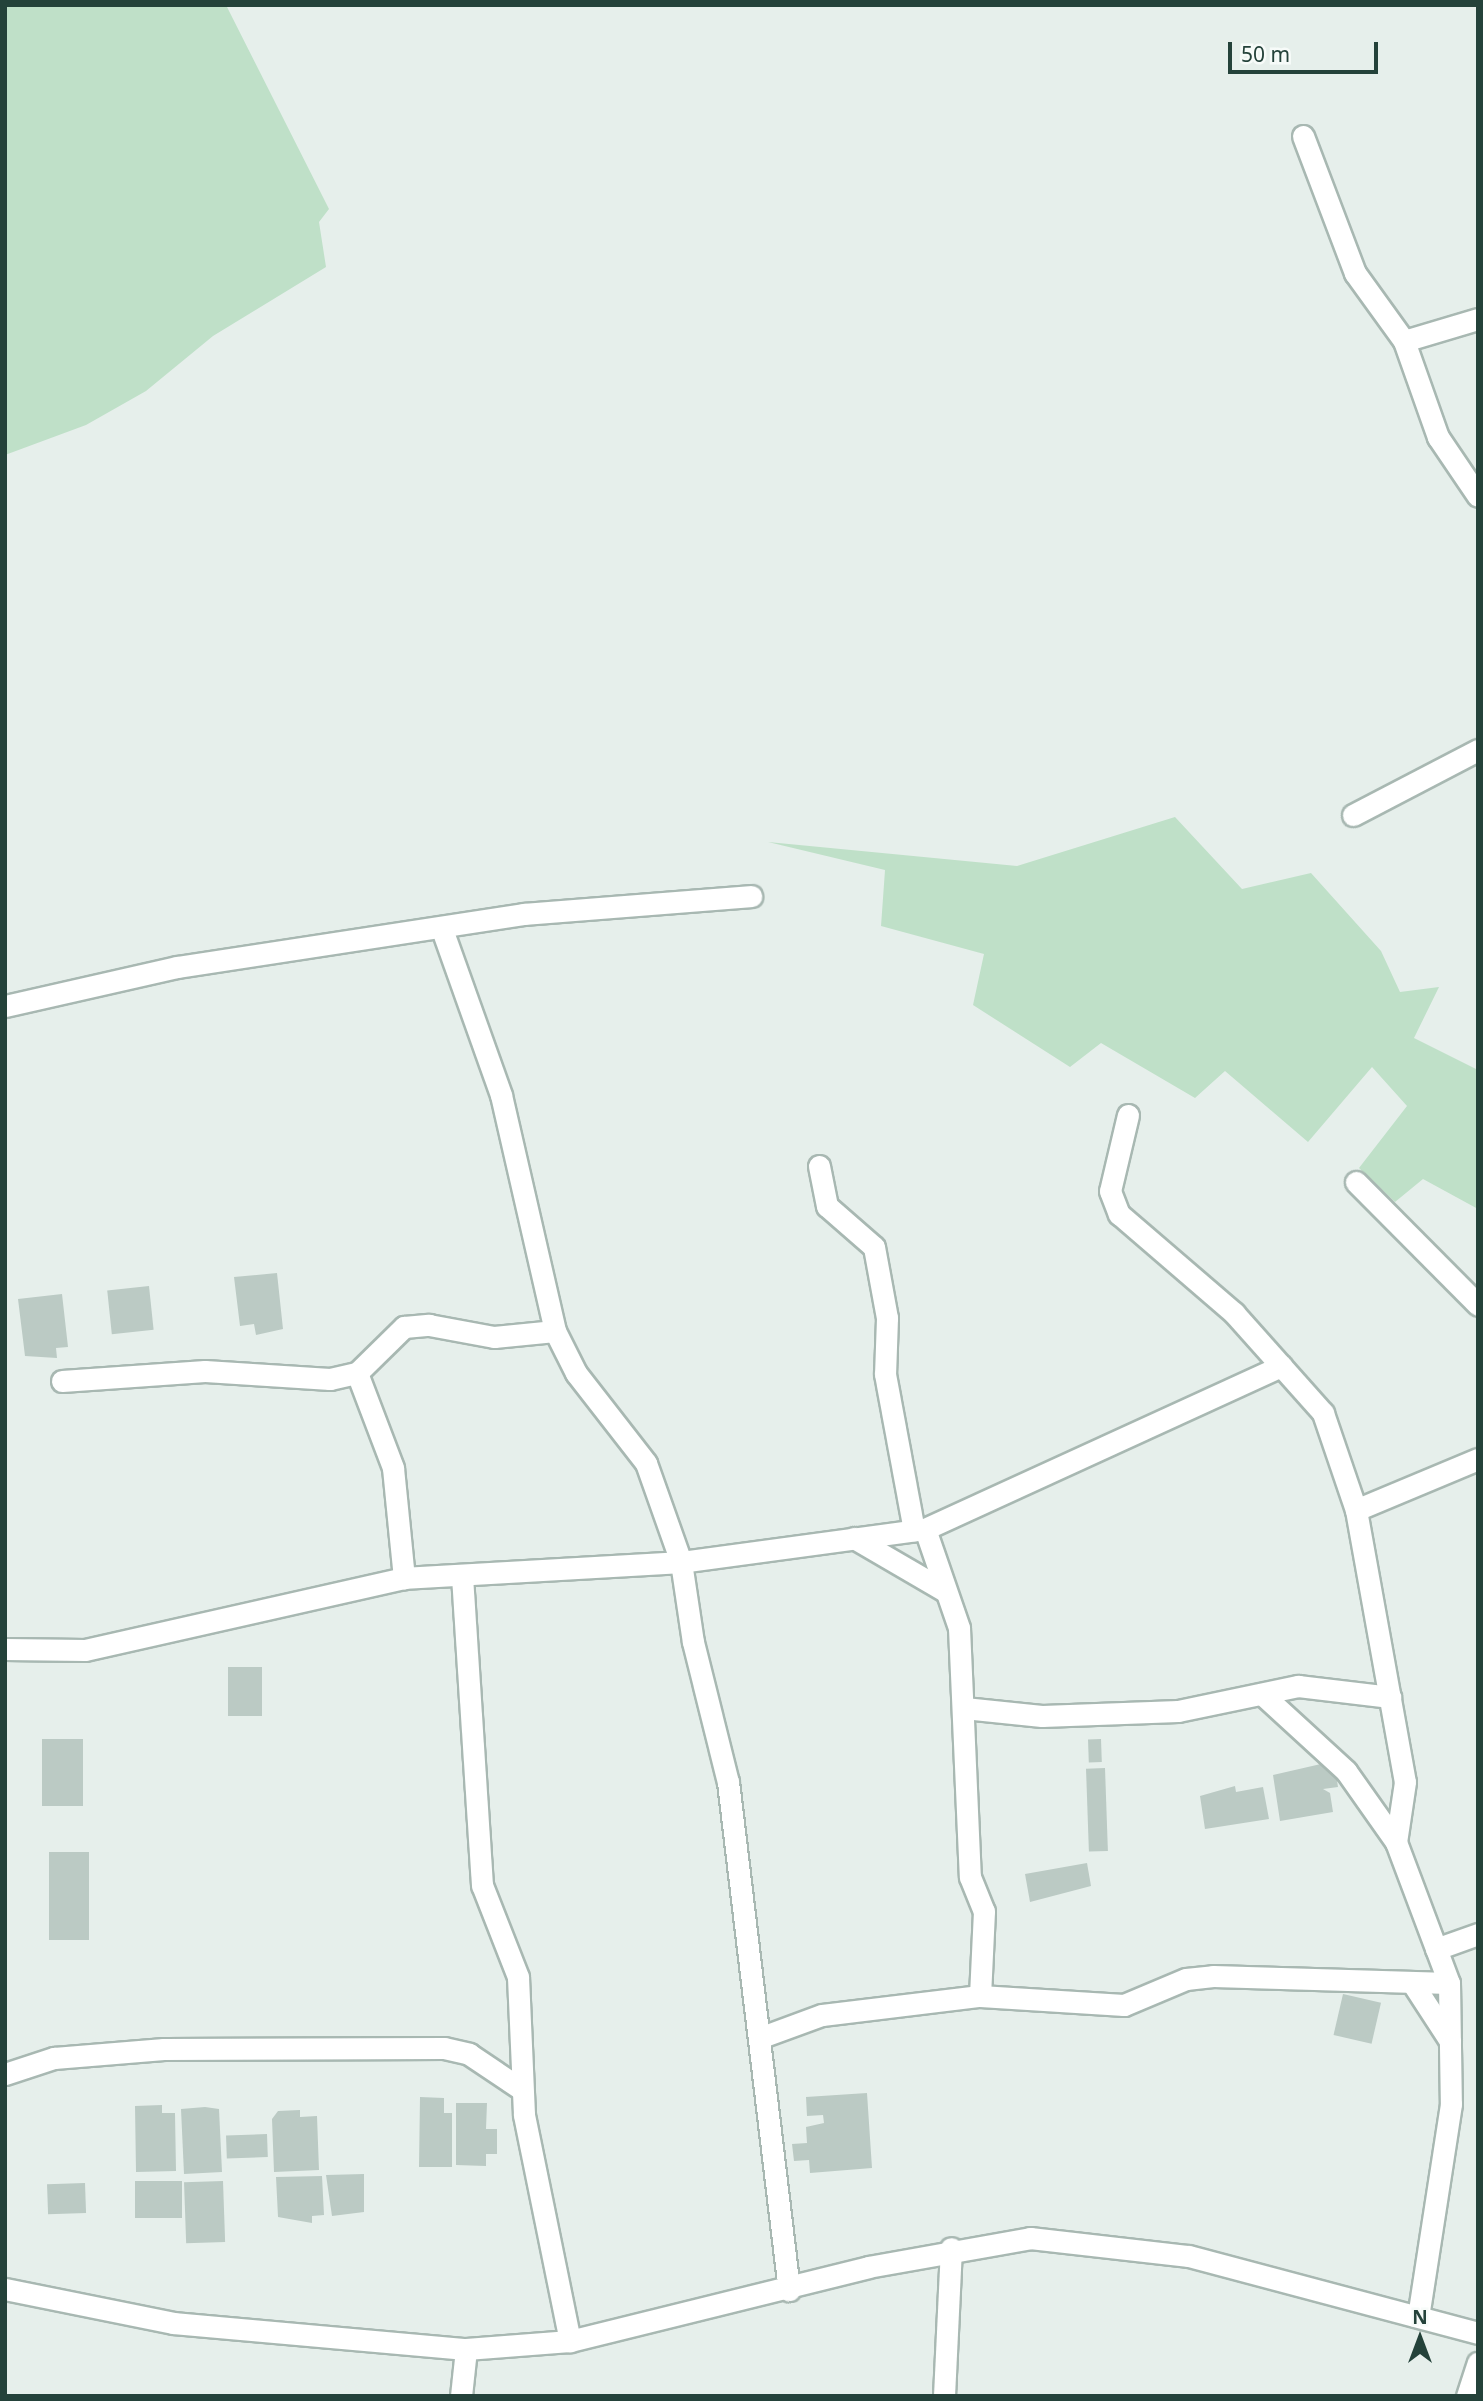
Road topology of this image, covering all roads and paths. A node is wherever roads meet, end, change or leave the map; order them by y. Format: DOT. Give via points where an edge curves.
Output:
graph roads {
  1 [pos="1303,135"];
  2 [pos="1478,319"];
  3 [pos="1404,341"];
  4 [pos="1478,496"];
  5 [pos="1478,750"];
  6 [pos="1353,816"];
  7 [pos="751,895"];
  8 [pos="443,932"];
  9 [pos="5,1006"];
  10 [pos="1128,1115"];
  11 [pos="819,1166"];
  12 [pos="1356,1182"];
  13 [pos="1478,1305"];
  14 [pos="555,1331"];
  15 [pos="1281,1366"];
  16 [pos="357,1373"];
  17 [pos="62,1381"];
  18 [pos="1478,1460"];
  19 [pos="1356,1510"];
  20 [pos="920,1530"];
  21 [pos="854,1538"];
  22 [pos="681,1562"];
  23 [pos="462,1576"];
  24 [pos="404,1578"];
  25 [pos="945,1591"];
  26 [pos="5,1649"];
  27 [pos="1262,1694"];
  28 [pos="1390,1697"];
  29 [pos="964,1708"];
  30 [pos="1396,1842"];
  31 [pos="1478,1934"];
  32 [pos="1436,1949"];
  33 [pos="1449,1983"];
  34 [pos="1413,1984"];
  35 [pos="980,1996"];
  36 [pos="759,2038"];
  37 [pos="1450,2042"];
  38 [pos="5,2074"];
  39 [pos="521,2089"];
  40 [pos="951,2248"];
  41 [pos="5,2289"];
  42 [pos="789,2290"];
  43 [pos="1418,2316"];
  44 [pos="1478,2333"];
  45 [pos="570,2341"];
  46 [pos="466,2349"];
  47 [pos="1478,2362"];
  48 [pos="461,2396"];
  49 [pos="944,2396"];
  50 [pos="1467,2396"];
  1 -- 3 [label="street" via="1355,273"];
  2 -- 3 [label="street"];
  3 -- 4 [label="street" via="1438,437"];
  5 -- 6 [label="street"];
  7 -- 8 [label="street" via="569,908"];
  8 -- 9 [label="street" via="177,967"];
  8 -- 14 [label="street" via="500,1095"];
  10 -- 15 [label="street" via="1110,1191 1119,1214 1234,1313"];
  11 -- 20 [label="street" via="827,1206 874,1247 887,1318 885,1374"];
  12 -- 13 [label="street"];
  14 -- 16 [label="street" via="494,1337 429,1325 404,1327"];
  14 -- 22 [label="street" via="576,1373 646,1463"];
  15 -- 19 [label="street" via="1323,1413"];
  15 -- 20 [label="street"];
  16 -- 17 [label="street" via="330,1378 205,1371"];
  16 -- 24 [label="street" via="393,1468"];
  18 -- 19 [label="street"];
  19 -- 28 [label="street"];
  20 -- 21 [label="street"];
  20 -- 25 [label="street"];
  21 -- 22 [label="street"];
  21 -- 25 [label="street"];
  22 -- 23 [label="street"];
  22 -- 36 [label="street" via="693,1642 728,1782"];
  23 -- 24 [label="street"];
  23 -- 39 [label="street" via="482,1885 518,1977"];
  24 -- 26 [label="street" via="85,1650"];
  25 -- 29 [label="street" via="960,1628"];
  27 -- 28 [label="street" via="1298,1686"];
  27 -- 29 [label="street" via="1178,1711 1042,1716"];
  27 -- 30 [label="street" via="1346,1771"];
  28 -- 30 [label="street" via="1405,1782"];
  29 -- 35 [label="street" via="970,1877 984,1911"];
  30 -- 32 [label="street"];
  31 -- 32 [label="street"];
  32 -- 33 [label="street"];
  33 -- 34 [label="street"];
  33 -- 37 [label="street"];
  34 -- 35 [label="street" via="1213,1976 1185,1979 1124,2005"];
  34 -- 37 [label="street"];
  35 -- 36 [label="street" via="821,2015"];
  36 -- 42 [label="street"];
  37 -- 43 [label="street" via="1451,2104"];
  38 -- 39 [label="street" via="54,2058 164,2049 444,2048 469,2054"];
  39 -- 45 [label="street"];
  40 -- 42 [label="street"];
  40 -- 43 [label="street" via="1030,2238 1101,2243 1189,2256"];
  40 -- 49 [label="street"];
  41 -- 46 [label="street" via="173,2323"];
  42 -- 45 [label="street"];
  43 -- 44 [label="street"];
  45 -- 46 [label="street"];
  46 -- 48 [label="street"];
  47 -- 50 [label="street"];
}
